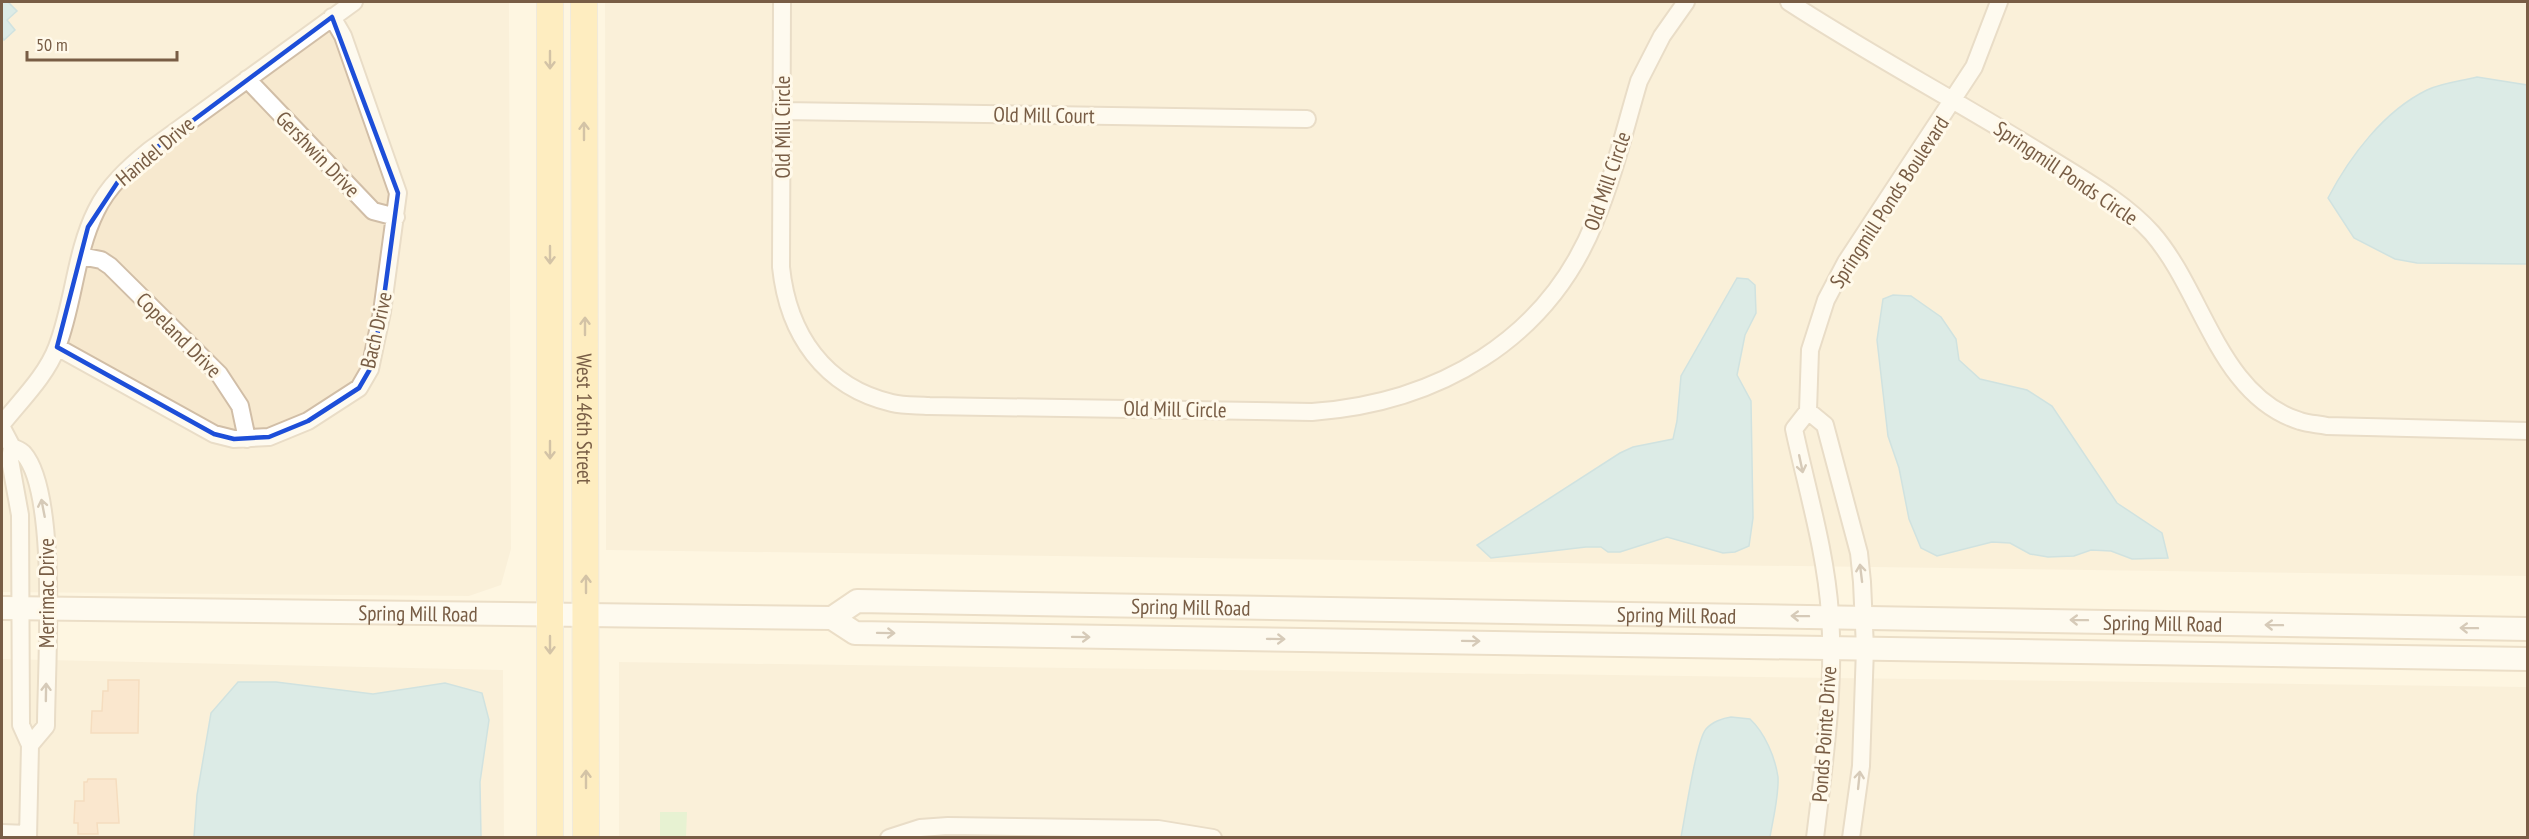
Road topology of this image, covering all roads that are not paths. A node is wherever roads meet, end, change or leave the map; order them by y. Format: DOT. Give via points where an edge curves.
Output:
graph roads {
  1 [pos="354,2"];
  2 [pos="550,2"];
  3 [pos="584,2"];
  4 [pos="782,2"];
  5 [pos="1686,2"];
  6 [pos="1789,2"];
  7 [pos="1999,2"];
  8 [pos="333,17"];
  9 [pos="247,80"];
  10 [pos="1954,100"];
  11 [pos="782,111"];
  12 [pos="1307,119"];
  13 [pos="396,217"];
  14 [pos="81,256"];
  15 [pos="57,347"];
  16 [pos="1808,411"];
  17 [pos="2,426"];
  18 [pos="2528,431"];
  19 [pos="247,439"];
  20 [pos="12,447"];
  21 [pos="11,608"];
  22 [pos="47,608"];
  23 [pos="550,614"];
  24 [pos="586,614"];
  25 [pos="832,618"];
  26 [pos="2528,629"];
  27 [pos="1830,631"];
  28 [pos="1864,632"];
  29 [pos="2528,659"];
  30 [pos="30,745"];
  31 [pos="2,833"];
  32 [pos="28,836"];
  33 [pos="550,837"];
  34 [pos="586,837"];
  35 [pos="889,837"];
  36 [pos="1213,837"];
  37 [pos="1815,837"];
  38 [pos="1851,837"];
  1 -- 8 [label="street, Handel Drive"];
  2 -- 23 [label="main road, West 146th Street, one-way"];
  24 -- 3 [label="main road, West 146th Street, one-way"];
  4 -- 11 [label="street, Old Mill Circle"];
  5 -- 11 [label="street, Old Mill Circle" via="1639,81 1595,221 1556,290 1528,321 1464,371 1429,388 1347,409 1312,412 929,406 894,404 871,397 821,364 791,317 782,267"];
  6 -- 10 [label="street, Springmill Ponds Circle"];
  7 -- 10 [label="street, Springmill Ponds Boulevard" via="1974,67"];
  8 -- 9 [label="street, Handel Drive"];
  8 -- 13 [label="street, Bach Drive" via="393,177 398,193"];
  9 -- 13 [label="street, Gershwin Drive" via="373,211"];
  9 -- 14 [label="street, Handel Drive" via="125,171 96,209"];
  10 -- 16 [label="street, Springmill Ponds Boulevard" via="1846,262 1826,300 1810,350"];
  10 -- 18 [label="street, Springmill Ponds Circle" via="2085,181 2126,209 2152,233 2186,282 2237,376 2277,411 2300,421 2349,428"];
  11 -- 12 [label="street, Old Mill Court"];
  13 -- 19 [label="street, Bach Drive" via="370,369 359,388 308,421 268,437"];
  14 -- 15 [label="street, Handel Drive"];
  14 -- 19 [label="street, Copeland Drive" via="110,266 219,374 240,406"];
  15 -- 17 [label="street, Handel Drive" via="45,370"];
  15 -- 19 [label="street, Bach Drive" via="214,434"];
  16 -- 27 [label="street, Springmill Ponds Boulevard, one-way" via="1794,429 1825,572"];
  28 -- 16 [label="street, one-way" via="1859,553 1826,425"];
  17 -- 20 [label="street, Merrimac Drive"];
  20 -- 21 [label="street, Merrimac Drive" via="10,460 21,525"];
  22 -- 20 [label="street, Merrimac Drive, one-way" via="47,530 43,505 23,452"];
  21 -- 22 [label="street, Spring Mill Road"];
  21 -- 30 [label="street, Merrimac Drive" via="21,725"];
  22 -- 23 [label="street, Spring Mill Road"];
  30 -- 22 [label="street, Merrimac Drive, one-way" via="46,726"];
  23 -- 24 [label="street, Spring Mill Road"];
  23 -- 33 [label="main road, West 146th Street, one-way"];
  24 -- 25 [label="street, Spring Mill Road"];
  34 -- 24 [label="main road, West 146th Street, one-way"];
  25 -- 27 [label="street, Spring Mill Road, one-way" via="855,633"];
  27 -- 25 [label="street, Spring Mill Road, one-way" via="857,601"];
  26 -- 28 [label="street, Spring Mill Road, one-way"];
  27 -- 28 [label="street, Spring Mill Road"];
  27 -- 28 [label="street, Spring Mill Road"];
  27 -- 37 [label="street, Ponds Pointe Drive" via="1828,728"];
  28 -- 29 [label="street, Spring Mill Road"];
  38 -- 28 [label="street, Ponds Pointe Drive, one-way" via="1861,766"];
  30 -- 32 [label="street, Merrimac Drive"];
  31 -- 32 [label="street"];
  35 -- 36 [label="street" via="920,828 948,826 1158,829"];
}
